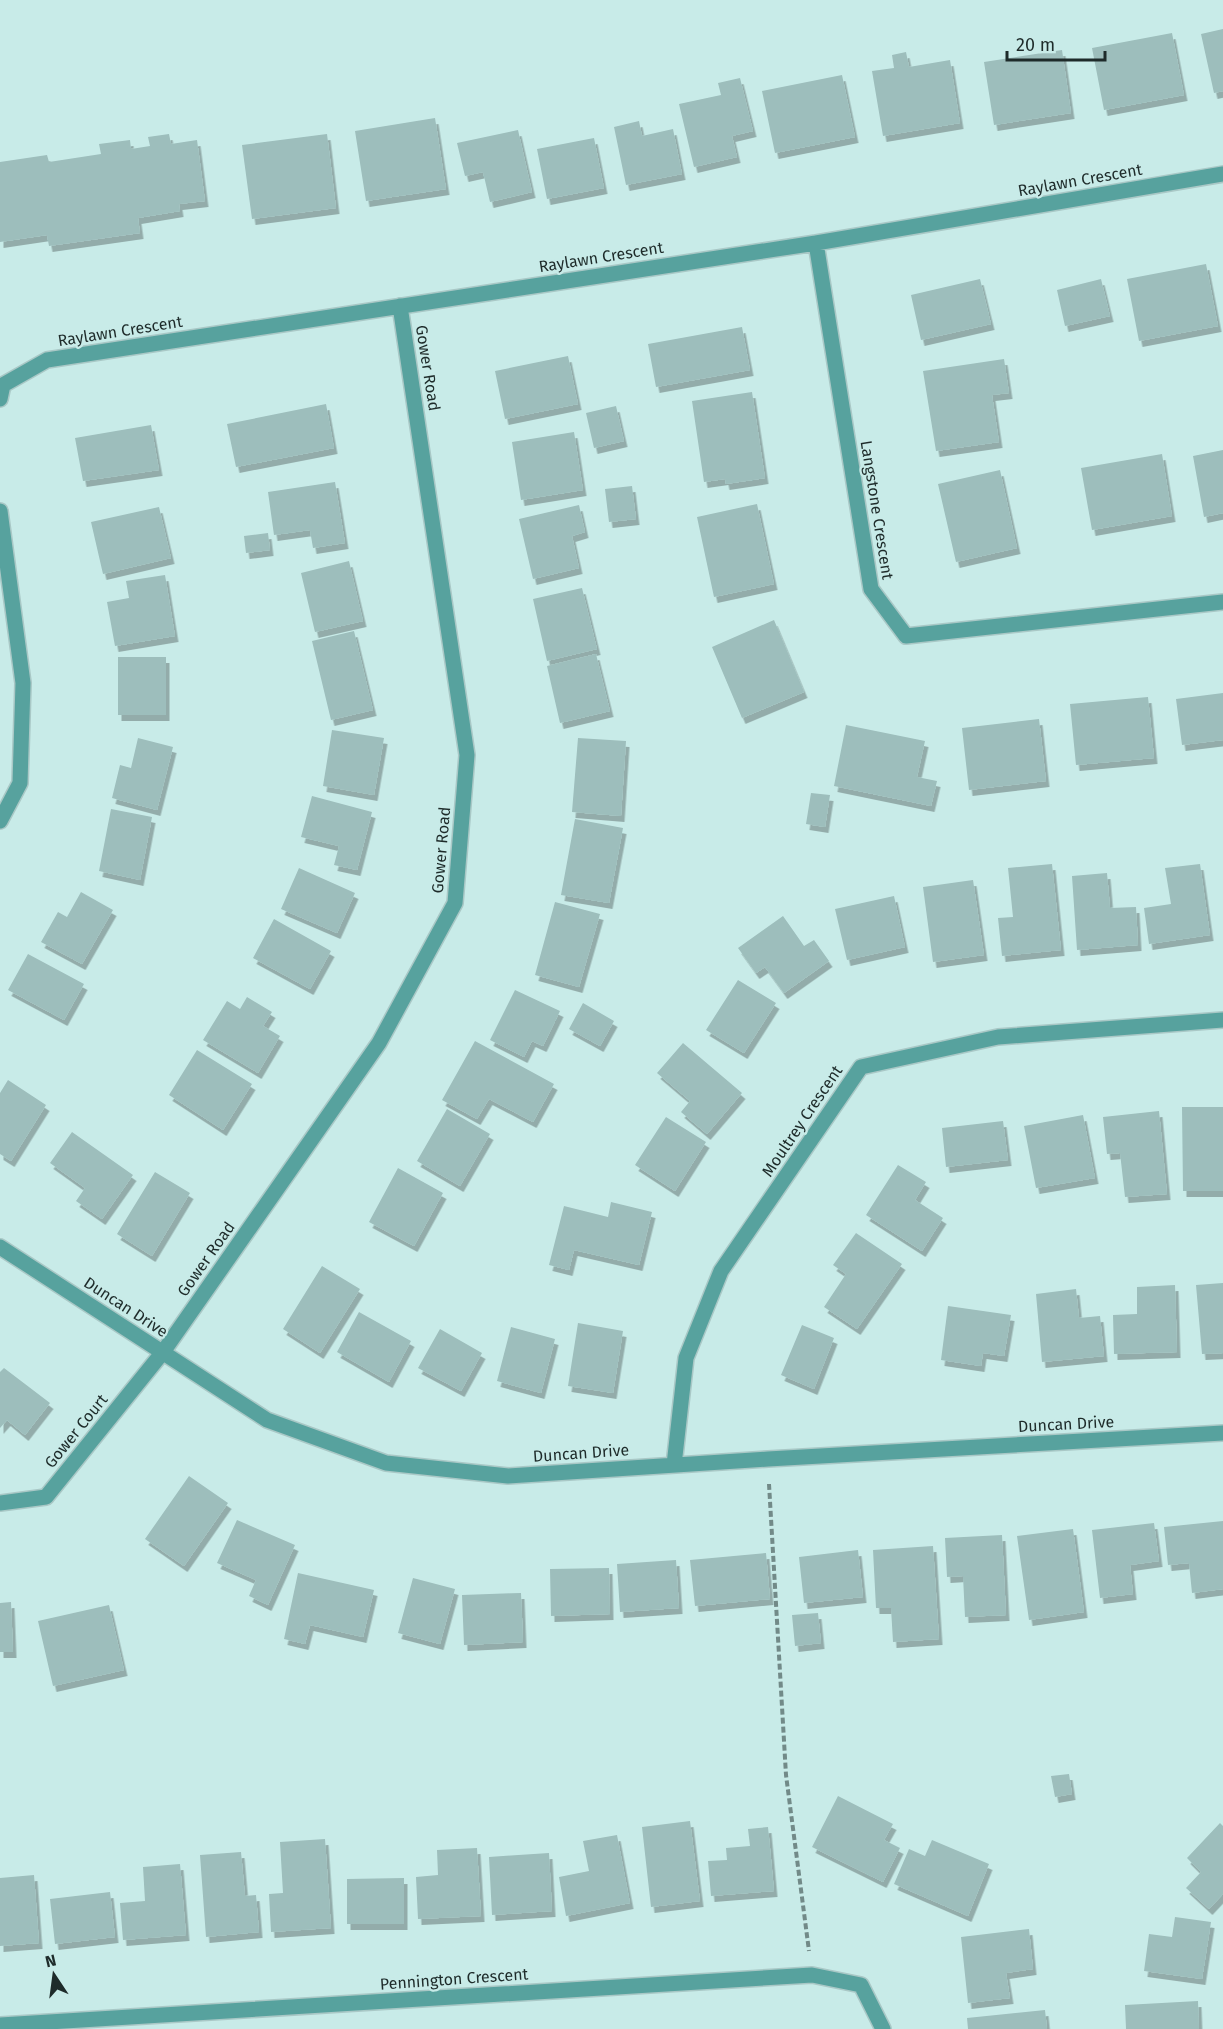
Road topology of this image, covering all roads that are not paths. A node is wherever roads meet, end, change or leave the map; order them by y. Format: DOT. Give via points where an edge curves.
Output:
graph roads {
  1 [pos="1223,174"];
  2 [pos="816,243"];
  3 [pos="400,306"];
  4 [pos="0,399"];
  5 [pos="0,511"];
  6 [pos="1223,602"];
  7 [pos="0,821"];
  8 [pos="1223,1020"];
  9 [pos="0,1247"];
  10 [pos="163,1352"];
  11 [pos="1223,1433"];
  12 [pos="674,1465"];
  13 [pos="0,1503"];
  14 [pos="0,2025"];
  15 [pos="883,2029"];
  1 -- 2 [label="street, Raylawn Crescent"];
  2 -- 3 [label="street, Raylawn Crescent"];
  2 -- 6 [label="street, Langstone Crescent" via="871,589 906,636"];
  3 -- 4 [label="street, Raylawn Crescent" via="47,360 3,385"];
  3 -- 10 [label="street, Gower Road" via="467,755 455,903 379,1043"];
  5 -- 7 [label="street" via="23,683 20,783"];
  8 -- 12 [label="street, Moultrey Crescent" via="998,1037 861,1067 721,1271 686,1358"];
  9 -- 10 [label="street, Duncan Drive"];
  10 -- 12 [label="street, Duncan Drive" via="267,1420 386,1463 508,1476"];
  10 -- 13 [label="street, Gower Court" via="46,1497"];
  11 -- 12 [label="street, Duncan Drive"];
  14 -- 15 [label="street, Pennington Crescent" via="812,1975 861,1985"];
}
